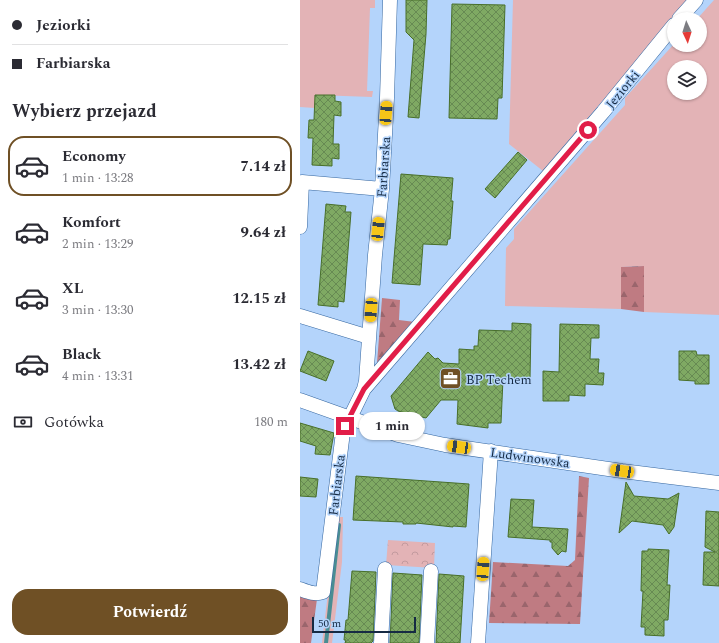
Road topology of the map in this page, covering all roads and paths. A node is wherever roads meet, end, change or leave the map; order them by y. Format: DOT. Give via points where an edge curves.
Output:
graph roads {
  1 [pos="390,0"];
  2 [pos="696,0"];
  3 [pos="685,12"];
  4 [pos="667,34"];
  5 [pos="301,180"];
  6 [pos="382,189"];
  7 [pos="300,227"];
  8 [pos="300,316"];
  9 [pos="369,337"];
  10 [pos="364,389"];
  11 [pos="300,400"];
  12 [pos="348,418"];
  13 [pos="491,451"];
  14 [pos="719,483"];
  15 [pos="385,569"];
  16 [pos="431,571"];
  17 [pos="300,589"];
  18 [pos="381,643"];
  19 [pos="427,643"];
  20 [pos="478,643"];
  1 -- 6 [label="street, Farbiarska"];
  2 -- 3 [label="street"];
  4 -- 10 [label="street, Jeziorki" via="603,112"];
  5 -- 6 [label="street"];
  5 -- 7 [label="street"];
  6 -- 9 [label="street, Farbiarska"];
  8 -- 9 [label="street"];
  9 -- 10 [label="street, Farbiarska"];
  10 -- 12 [label="street, Farbiarska"];
  11 -- 12 [label="street, Ludwinowska"];
  12 -- 13 [label="street, Ludwinowska" via="398,435"];
  12 -- 17 [label="street, Farbiarska" via="343,432 323,592 318,594"];
  13 -- 14 [label="street, Ludwinowska"];
  13 -- 20 [label="street"];
  15 -- 18 [label="street"];
  16 -- 19 [label="street"];
}
